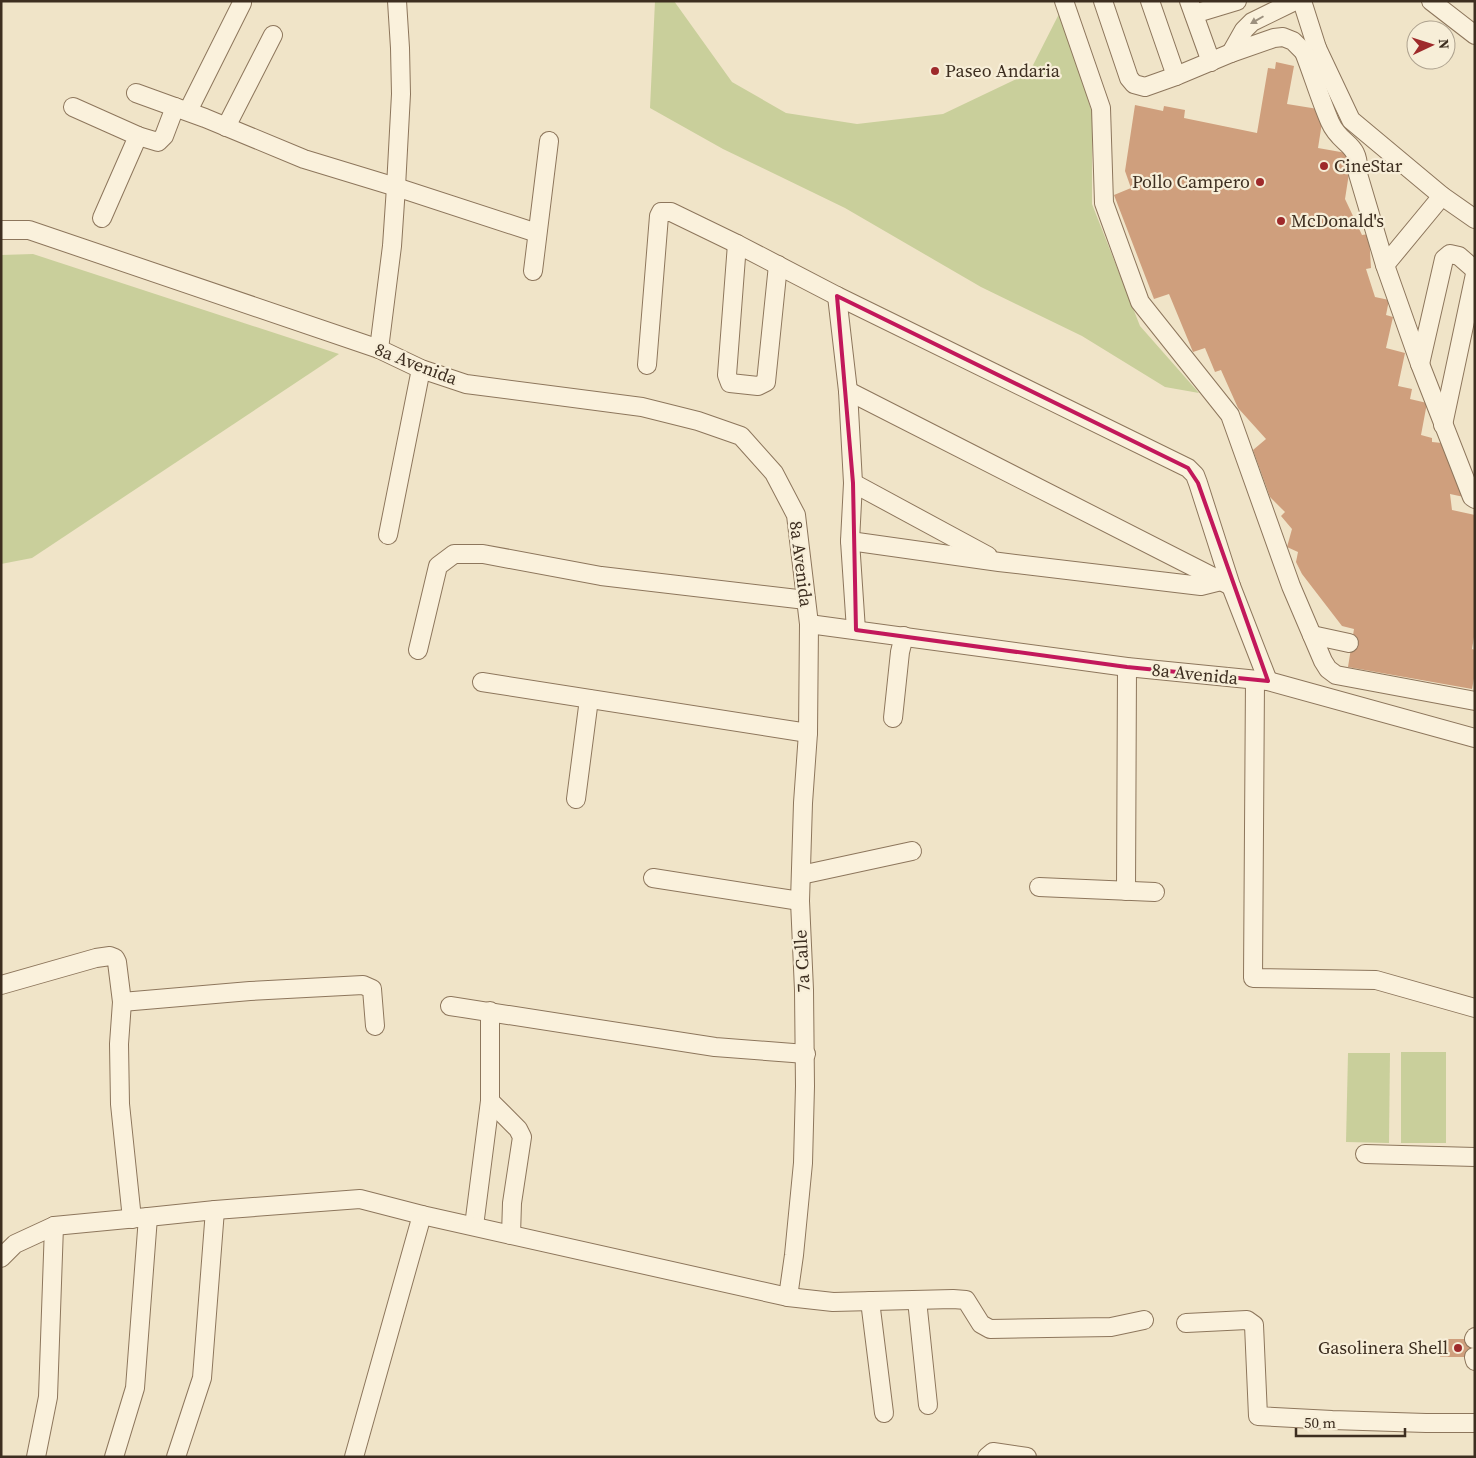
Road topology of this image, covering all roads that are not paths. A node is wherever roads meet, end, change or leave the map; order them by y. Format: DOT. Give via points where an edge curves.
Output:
graph roads {
  1 [pos="397,1"];
  2 [pos="1064,1"];
  3 [pos="1103,1"];
  4 [pos="1150,1"];
  5 [pos="1295,1"];
  6 [pos="1302,1"];
  7 [pos="1431,1"];
  8 [pos="1229,2"];
  9 [pos="242,3"];
  10 [pos="1192,8"];
  11 [pos="273,35"];
  12 [pos="1475,35"];
  13 [pos="1310,50"];
  14 [pos="1231,53"];
  15 [pos="1211,62"];
  16 [pos="1176,76"];
  17 [pos="136,93"];
  18 [pos="73,108"];
  19 [pos="181,109"];
  20 [pos="226,127"];
  21 [pos="138,136"];
  22 [pos="549,141"];
  23 [pos="396,187"];
  24 [pos="1442,196"];
  25 [pos="102,218"];
  26 [pos="1475,219"];
  27 [pos="1,230"];
  28 [pos="537,233"];
  29 [pos="737,244"];
  30 [pos="778,265"];
  31 [pos="1385,265"];
  32 [pos="533,270"];
  33 [pos="1475,270"];
  34 [pos="1475,274"];
  35 [pos="837,296"];
  36 [pos="379,349"];
  37 [pos="1420,364"];
  38 [pos="647,365"];
  39 [pos="420,369"];
  40 [pos="848,392"];
  41 [pos="1444,425"];
  42 [pos="853,484"];
  43 [pos="1474,494"];
  44 [pos="388,535"];
  45 [pos="953,538"];
  46 [pos="850,541"];
  47 [pos="949,555"];
  48 [pos="999,562"];
  49 [pos="1226,583"];
  50 [pos="806,600"];
  51 [pos="809,624"];
  52 [pos="856,630"];
  53 [pos="1312,635"];
  54 [pos="904,636"];
  55 [pos="1349,643"];
  56 [pos="418,650"];
  57 [pos="1128,667"];
  58 [pos="1262,680"];
  59 [pos="482,682"];
  60 [pos="589,699"];
  61 [pos="1475,701"];
  62 [pos="894,718"];
  63 [pos="808,733"];
  64 [pos="1475,738"];
  65 [pos="576,799"];
  66 [pos="912,851"];
  67 [pos="801,875"];
  68 [pos="653,878"];
  69 [pos="1039,887"];
  70 [pos="1126,891"];
  71 [pos="1155,892"];
  72 [pos="800,901"];
  73 [pos="1,985"];
  74 [pos="122,1002"];
  75 [pos="450,1006"];
  76 [pos="1475,1008"];
  77 [pos="490,1011"];
  78 [pos="376,1026"];
  79 [pos="806,1054"];
  80 [pos="490,1100"];
  81 [pos="1365,1154"];
  82 [pos="1475,1157"];
  83 [pos="215,1210"];
  84 [pos="422,1214"];
  85 [pos="140,1218"];
  86 [pos="54,1226"];
  87 [pos="474,1226"];
  88 [pos="510,1234"];
  89 [pos="1,1258"];
  90 [pos="788,1297"];
  91 [pos="917,1300"];
  92 [pos="870,1301"];
  93 [pos="1144,1320"];
  94 [pos="1186,1323"];
  95 [pos="928,1405"];
  96 [pos="884,1413"];
  97 [pos="1475,1423"];
  98 [pos="36,1457"];
  99 [pos="114,1457"];
  100 [pos="176,1457"];
  101 [pos="354,1457"];
  102 [pos="987,1457"];
  103 [pos="1027,1457"];
  1 -- 23 [label="street" via="401,94"];
  2 -- 53 [label="street" via="1101,108 1104,203 1140,302 1230,415 1291,586"];
  3 -- 16 [label="street" via="1129,78 1134,84 1144,87"];
  4 -- 16 [label="street"];
  5 -- 14 [label="street, one-way" via="1252,22"];
  6 -- 13 [label="street"];
  7 -- 12 [label="street"];
  8 -- 10 [label="street"];
  9 -- 19 [label="street"];
  10 -- 15 [label="street"];
  11 -- 20 [label="street"];
  13 -- 14 [label="street" via="1283,37"];
  13 -- 24 [label="street" via="1351,120"];
  13 -- 31 [label="street" via="1331,124 1339,138 1355,152 1358,174"];
  14 -- 15 [label="street"];
  15 -- 16 [label="street"];
  17 -- 19 [label="street"];
  18 -- 21 [label="street"];
  19 -- 20 [label="street"];
  19 -- 21 [label="street" via="158,142"];
  20 -- 23 [label="street" via="304,159"];
  21 -- 25 [label="street"];
  22 -- 28 [label="street"];
  23 -- 28 [label="street"];
  23 -- 36 [label="street"];
  24 -- 26 [label="street"];
  24 -- 31 [label="street"];
  27 -- 36 [label="street, 8a Avenida" via="28,230"];
  28 -- 32 [label="street"];
  29 -- 30 [label="street"];
  29 -- 30 [label="street" via="727,375 730,384 758,386 766,382"];
  29 -- 38 [label="street" via="670,212 661,212"];
  30 -- 35 [label="street"];
  31 -- 37 [label="street"];
  33 -- 37 [label="street" via="1460,256 1450,254 1444,259"];
  34 -- 41 [label="street"];
  35 -- 40 [label="street"];
  35 -- 49 [label="street" via="1188,468 1198,483"];
  36 -- 39 [label="street, 8a Avenida"];
  37 -- 41 [label="street"];
  39 -- 44 [label="street"];
  39 -- 50 [label="street, 8a Avenida" via="466,384 642,407 741,436 774,472 796,514"];
  40 -- 42 [label="street"];
  40 -- 49 [label="street"];
  41 -- 43 [label="street"];
  42 -- 45 [label="street"];
  42 -- 46 [label="street"];
  45 -- 47 [label="street"];
  45 -- 48 [label="street"];
  46 -- 47 [label="street"];
  46 -- 52 [label="street"];
  47 -- 48 [label="street"];
  48 -- 49 [label="street" via="1201,586"];
  49 -- 58 [label="street"];
  50 -- 51 [label="street, 8a Avenida"];
  50 -- 56 [label="street" via="602,576 483,554 454,554 438,566"];
  51 -- 52 [label="street, 8a Avenida"];
  51 -- 63 [label="street, 7a Calle"];
  52 -- 54 [label="street, 8a Avenida"];
  53 -- 55 [label="street"];
  53 -- 61 [label="street" via="1323,661 1336,675"];
  54 -- 57 [label="street, 8a Avenida"];
  54 -- 62 [label="street"];
  57 -- 58 [label="street, 8a Avenida"];
  57 -- 70 [label="street"];
  58 -- 64 [label="street, 8a Avenida"];
  58 -- 76 [label="street" via="1254,978 1376,980"];
  59 -- 60 [label="street"];
  60 -- 63 [label="street"];
  60 -- 65 [label="street"];
  63 -- 67 [label="street, 7a Calle"];
  66 -- 67 [label="street"];
  67 -- 72 [label="street, 7a Calle"];
  68 -- 72 [label="street"];
  69 -- 70 [label="street"];
  70 -- 71 [label="street"];
  72 -- 79 [label="street, 7a Calle"];
  73 -- 74 [label="street" via="110,956 117,962"];
  74 -- 78 [label="street" via="363,985 372,989"];
  74 -- 85 [label="street" via="120,1104"];
  75 -- 77 [label="street"];
  77 -- 79 [label="street" via="715,1047"];
  77 -- 80 [label="street"];
  79 -- 90 [label="street, 7a Calle" via="803,1163"];
  80 -- 87 [label="street"];
  80 -- 88 [label="street" via="522,1137"];
  81 -- 82 [label="street"];
  83 -- 84 [label="street" via="360,1199"];
  83 -- 85 [label="street"];
  83 -- 100 [label="street" via="202,1378"];
  84 -- 87 [label="street"];
  84 -- 101 [label="street"];
  85 -- 86 [label="street"];
  85 -- 99 [label="street" via="135,1388"];
  86 -- 89 [label="street" via="16,1244"];
  86 -- 98 [label="street" via="48,1397"];
  87 -- 88 [label="street"];
  88 -- 90 [label="street"];
  90 -- 92 [label="street" via="833,1302"];
  91 -- 92 [label="street"];
  91 -- 93 [label="street" via="966,1300 981,1324 990,1329 1111,1326"];
  91 -- 95 [label="street"];
  92 -- 96 [label="street"];
  94 -- 97 [label="street" via="1247,1320 1254,1325 1258,1416 1426,1424"];
  102 -- 103 [label="street" via="993,1452"];
}
